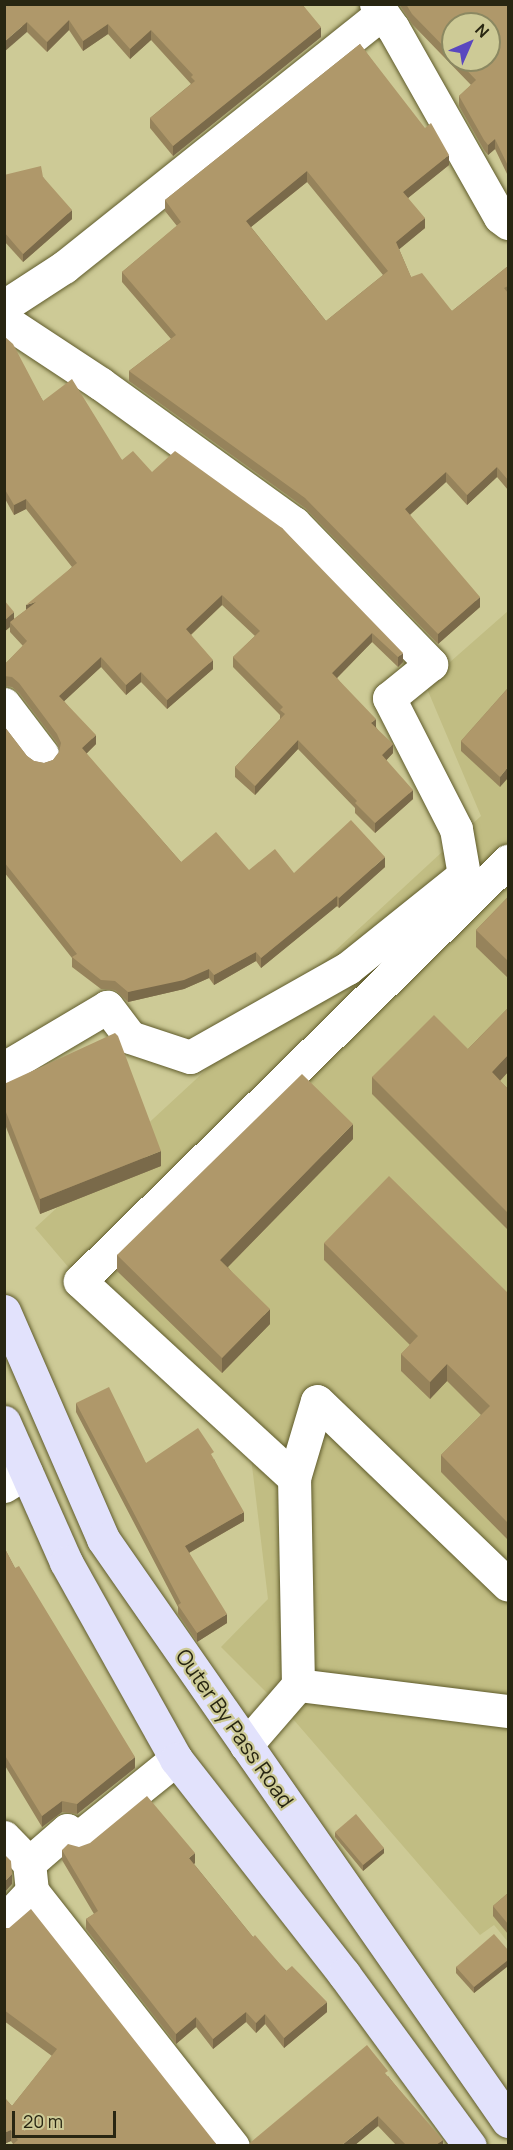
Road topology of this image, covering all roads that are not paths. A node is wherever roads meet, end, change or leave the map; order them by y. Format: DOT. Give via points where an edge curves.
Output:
graph roads {
  1 [pos="379,9"];
  2 [pos="508,223"];
  3 [pos="4,306"];
  4 [pos="4,320"];
  5 [pos="4,704"];
  6 [pos="42,754"];
  7 [pos="508,861"];
  8 [pos="4,1068"];
  9 [pos="4,1311"];
  10 [pos="4,1422"];
  11 [pos="294,1478"];
  12 [pos="15,1479"];
  13 [pos="508,1585"];
  14 [pos="298,1685"];
  15 [pos="508,1711"];
  16 [pos="246,1745"];
  17 [pos="176,1759"];
  18 [pos="4,1837"];
  19 [pos="31,1876"];
  20 [pos="4,1921"];
  21 [pos="505,2108"];
  22 [pos="233,2145"];
  23 [pos="470,2145"];
  1 -- 2 [label="street" via="500,217"];
  1 -- 3 [label="street" via="64,267"];
  4 -- 8 [label="street" via="294,522 431,664 389,698 456,829 464,875 348,968 190,1057 130,1036 107,1007"];
  5 -- 6 [label="street"];
  7 -- 11 [label="street" via="80,1281"];
  9 -- 16 [label="main road, Outer By Pass Road" via="103,1539"];
  10 -- 12 [label="main road"];
  11 -- 13 [label="street" via="317,1401"];
  11 -- 14 [label="street"];
  12 -- 17 [label="main road"];
  14 -- 15 [label="street"];
  14 -- 16 [label="street"];
  16 -- 21 [label="main road, Outer By Pass Road"];
  17 -- 19 [label="street" via="78,1838 67,1830"];
  17 -- 23 [label="main road" via="344,1974"];
  18 -- 19 [label="street"];
  19 -- 20 [label="street"];
  19 -- 22 [label="street"];
}
